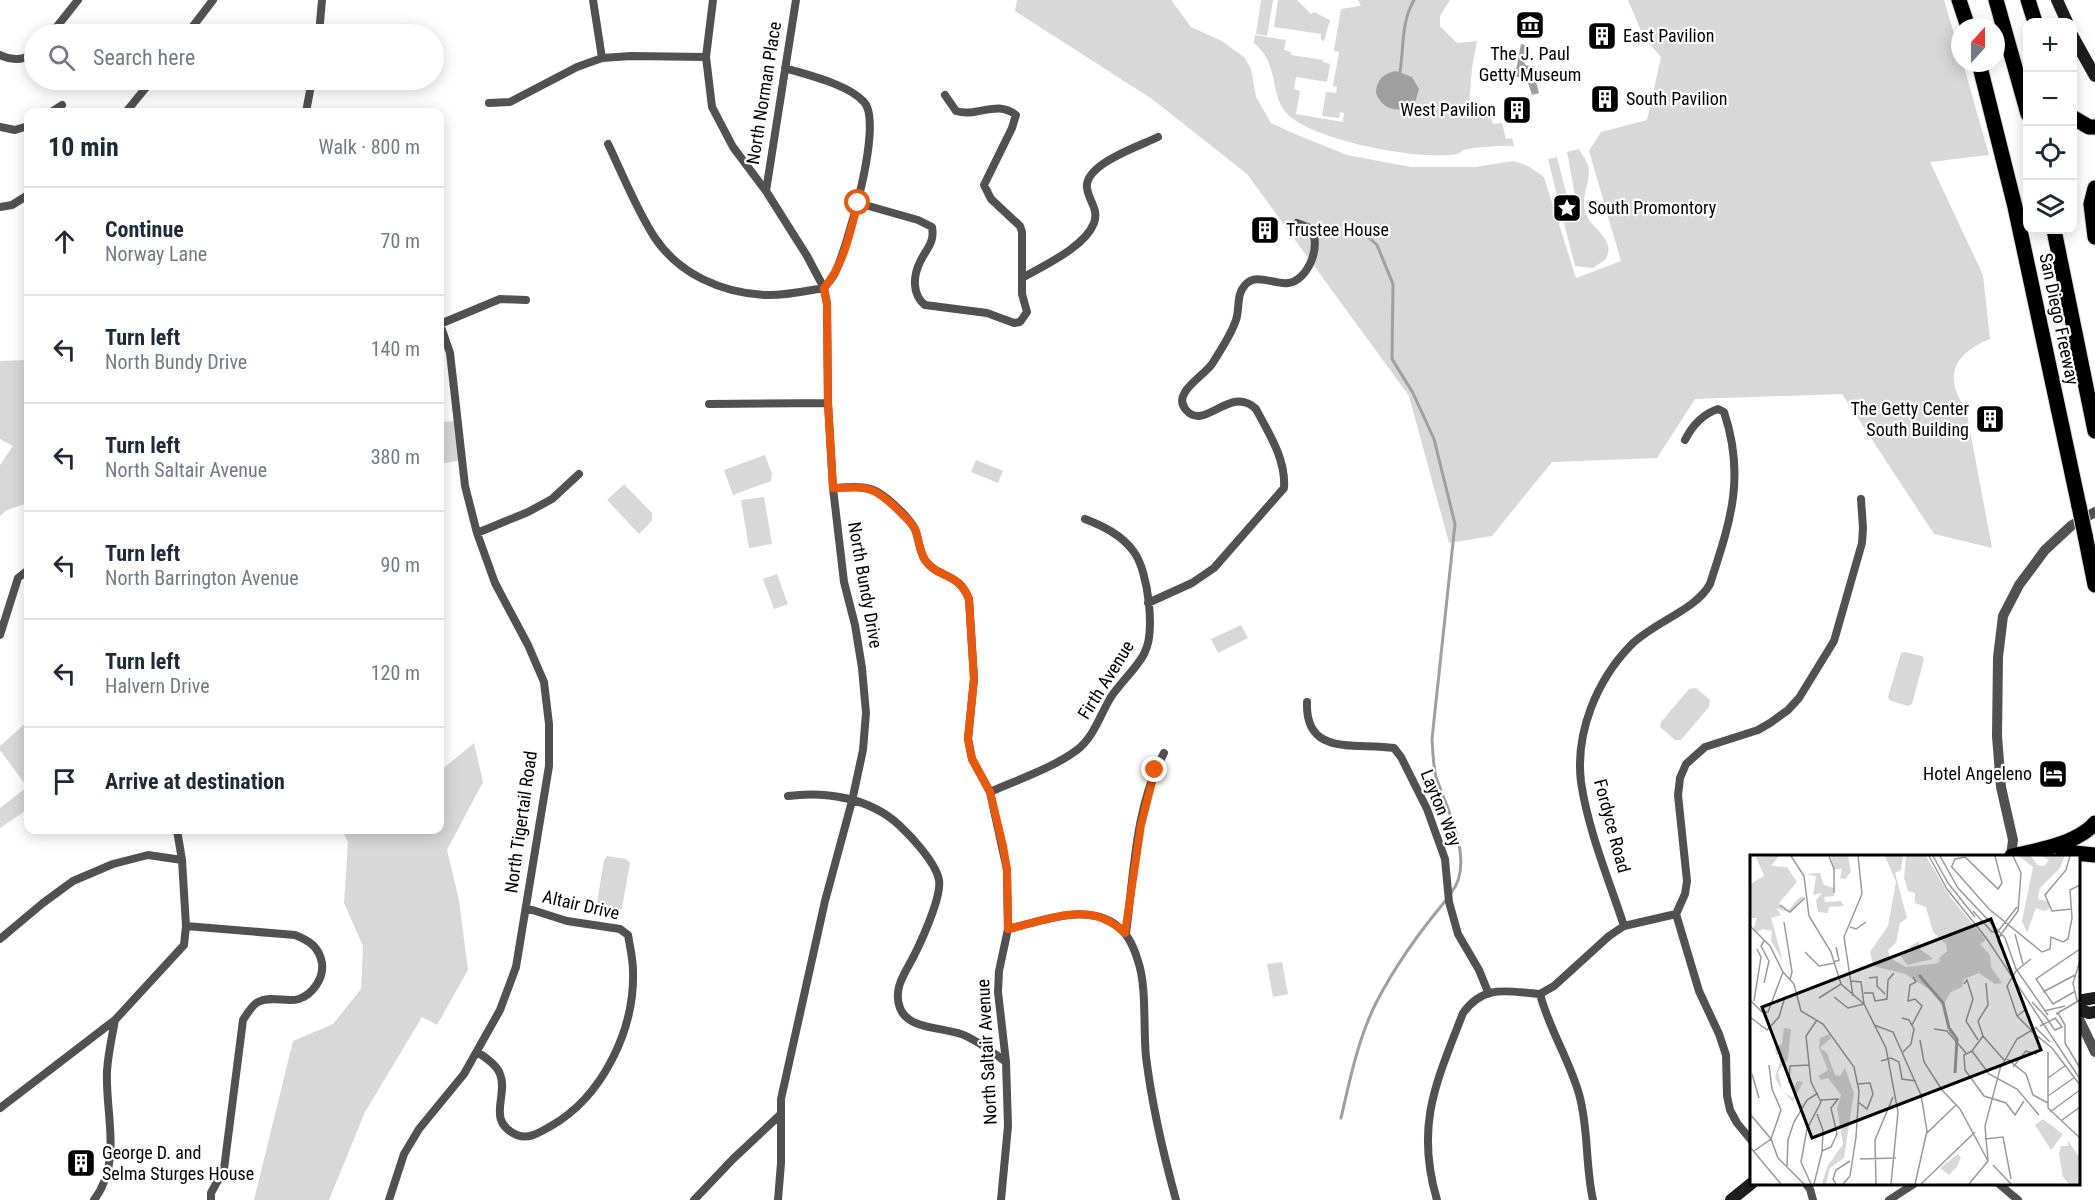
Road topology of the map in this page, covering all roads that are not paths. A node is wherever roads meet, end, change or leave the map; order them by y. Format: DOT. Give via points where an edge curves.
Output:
graph roads {
  1 [pos="78,0"];
  2 [pos="213,0"];
  3 [pos="322,0"];
  4 [pos="593,0"];
  5 [pos="713,0"];
  6 [pos="796,0"];
  7 [pos="1959,0"];
  8 [pos="1969,0"];
  9 [pos="1996,0"];
  10 [pos="2028,0"];
  11 [pos="2057,0"];
  12 [pos="1965,18"];
  13 [pos="1975,18"];
  14 [pos="2034,18"];
  15 [pos="2065,18"];
  16 [pos="59,24"];
  17 [pos="195,24"];
  18 [pos="320,24"];
  19 [pos="2077,42"];
  20 [pos="0,55"];
  21 [pos="24,57"];
  22 [pos="706,57"];
  23 [pos="602,58"];
  24 [pos="784,68"];
  25 [pos="1981,72"];
  26 [pos="1990,72"];
  27 [pos="2095,76"];
  28 [pos="144,90"];
  29 [pos="310,90"];
  30 [pos="945,95"];
  31 [pos="2023,96"];
  32 [pos="489,103"];
  33 [pos="62,105"];
  34 [pos="57,108"];
  35 [pos="129,108"];
  36 [pos="307,108"];
  37 [pos="2077,120"];
  38 [pos="0,127"];
  39 [pos="24,127"];
  40 [pos="2095,127"];
  41 [pos="1158,137"];
  42 [pos="608,144"];
  43 [pos="2095,188"];
  44 [pos="766,191"];
  45 [pos="24,198"];
  46 [pos="2023,201"];
  47 [pos="858,203"];
  48 [pos="0,207"];
  49 [pos="1297,223"];
  50 [pos="2030,234"];
  51 [pos="2055,234"];
  52 [pos="2095,237"];
  53 [pos="1022,278"];
  54 [pos="824,288"];
  55 [pos="526,300"];
  56 [pos="444,322"];
  57 [pos="444,336"];
  58 [pos="828,403"];
  59 [pos="709,404"];
  60 [pos="2095,431"];
  61 [pos="1685,440"];
  62 [pos="579,474"];
  63 [pos="833,488"];
  64 [pos="1861,499"];
  65 [pos="2087,507"];
  66 [pos="1085,519"];
  67 [pos="477,533"];
  68 [pos="2091,533"];
  69 [pos="24,573"];
  70 [pos="2095,585"];
  71 [pos="1148,603"];
  72 [pos="0,635"];
  73 [pos="1306,702"];
  74 [pos="1164,753"];
  75 [pos="990,792"];
  76 [pos="788,796"];
  77 [pos="852,801"];
  78 [pos="2095,823"];
  79 [pos="178,834"];
  80 [pos="2018,855"];
  81 [pos="2021,855"];
  82 [pos="2067,855"];
  83 [pos="2095,855"];
  84 [pos="182,860"];
  85 [pos="526,908"];
  86 [pos="1676,914"];
  87 [pos="1624,926"];
  88 [pos="186,927"];
  89 [pos="1008,929"];
  90 [pos="1125,933"];
  91 [pos="0,939"];
  92 [pos="1488,992"];
  93 [pos="1540,994"];
  94 [pos="2095,998"];
  95 [pos="2080,1004"];
  96 [pos="2080,1009"];
  97 [pos="2095,1012"];
  98 [pos="2080,1019"];
  99 [pos="115,1020"];
  100 [pos="477,1052"];
  101 [pos="2095,1052"];
  102 [pos="1006,1062"];
  103 [pos="0,1108"];
  104 [pos="781,1114"];
  105 [pos="1750,1139"];
  106 [pos="1750,1185"];
  107 [pos="1807,1185"];
  108 [pos="1912,1185"];
  109 [pos="2001,1185"];
  110 [pos="94,1200"];
  111 [pos="211,1200"];
  112 [pos="389,1200"];
  113 [pos="694,1200"];
  114 [pos="778,1200"];
  115 [pos="1001,1200"];
  116 [pos="1176,1200"];
  117 [pos="1437,1200"];
  118 [pos="1593,1200"];
  119 [pos="1731,1200"];
  120 [pos="1812,1200"];
  121 [pos="1889,1200"];
  122 [pos="2018,1200"];
  1 -- 16 [label="street"];
  2 -- 17 [label="street"];
  3 -- 18 [label="street"];
  4 -- 23 [label="street"];
  5 -- 22 [label="street, North Bundy Drive"];
  6 -- 24 [label="street, North Norman Place"];
  7 -- 12 [label="highway"];
  8 -- 13 [label="highway"];
  9 -- 31 [label="highway"];
  10 -- 14 [label="highway"];
  11 -- 15 [label="main road"];
  19 -- 27 [label="main road"];
  20 -- 21 [label="street" via="10,59"];
  22 -- 23 [label="street"];
  22 -- 44 [label="street, North Bundy Drive" via="712,107 733,147"];
  23 -- 32 [label="street" via="510,102"];
  24 -- 44 [label="street, North Norman Place"];
  24 -- 47 [label="street" via="852,93 870,111 871,127"];
  25 -- 65 [label="highway, San Diego Freeway"];
  26 -- 46 [label="highway"];
  28 -- 35 [label="street"];
  29 -- 36 [label="street"];
  30 -- 53 [label="street" via="956,111 964,114 1002,107 1016,115 984,185 991,199 1020,226"];
  33 -- 34 [label="street"];
  37 -- 40 [label="highway"];
  38 -- 39 [label="street"];
  41 -- 53 [label="street" via="1091,173 1087,184 1096,214 1093,226 1071,249"];
  42 -- 54 [label="street" via="656,240 688,270 710,284 738,292 766,295"];
  43 -- 52 [label="highway" via="2091,204"];
  44 -- 54 [label="street, North Bundy Drive"];
  45 -- 48 [label="street"];
  47 -- 53 [label="street" via="932,227 932,244 916,276 915,292 925,305 987,313 1020,322 1027,312"];
  47 -- 54 [label="street" via="834,277"];
  49 -- 71 [label="street" via="1311,228 1315,238 1302,276 1284,284 1263,279 1247,282 1241,290 1235,323 1214,361 1189,386 1182,402 1191,415 1199,416 1232,401 1251,404 1279,456 1285,474 1284,488 1209,572"];
  50 -- 65 [label="highway"];
  51 -- 60 [label="highway, San Diego Freeway"];
  54 -- 58 [label="street, North Bundy Drive"];
  55 -- 56 [label="street" via="500,299"];
  57 -- 67 [label="street, North Tigertail Road" via="450,353 465,486"];
  58 -- 59 [label="street"];
  58 -- 63 [label="street, North Bundy Drive"];
  61 -- 87 [label="street, Fordyce Road" via="1690,429 1707,415 1718,410 1724,412 1732,444 1735,496 1710,584 1697,601 1650,628 1612,667 1598,690 1582,741 1581,780 1587,811"];
  62 -- 67 [label="street" via="552,499"];
  63 -- 75 [label="street, North Saltair Avenue" via="867,488 884,496 913,525 926,560 965,588 974,679 968,739 972,759"];
  63 -- 77 [label="street, North Bundy Drive" via="866,713"];
  64 -- 86 [label="street" via="1862,543 1834,641 1813,679 1788,710 1770,723 1705,747 1686,764 1678,795 1687,881"];
  65 -- 68 [label="highway, San Diego Freeway, bridge"];
  65 -- 80 [label="street" via="2045,550 2019,585 2003,616 1997,736 2001,787"];
  66 -- 71 [label="street, Firth Avenue" via="1106,528 1134,552"];
  67 -- 85 [label="street, North Tigertail Road" via="495,583 544,682 549,766"];
  68 -- 70 [label="highway, San Diego Freeway"];
  69 -- 72 [label="street" via="18,578"];
  71 -- 75 [label="street, Firth Avenue" via="1149,642 1144,654 1119,685 1091,736 1062,759"];
  73 -- 92 [label="street, Layton Way" via="1306,719 1321,739 1335,744 1395,748 1401,757 1427,809 1445,859 1449,902 1458,934"];
  74 -- 90 [label="street" via="1155,770 1141,825"];
  75 -- 89 [label="street, North Saltair Avenue" via="1007,870"];
  76 -- 77 [label="street" via="826,794"];
  77 -- 102 [label="street" via="888,815 930,862 939,880 927,925 900,981 900,1010 922,1026 968,1036"];
  77 -- 104 [label="street, North Bundy Drive" via="825,901"];
  78 -- 81 [label="highway" via="2070,841"];
  79 -- 84 [label="street"];
  82 -- 83 [label="highway"];
  84 -- 88 [label="street"];
  84 -- 91 [label="street" via="148,855 73,881"];
  85 -- 100 [label="street, North Tigertail Road" via="516,968 500,1010"];
  85 -- 100 [label="street, Altair Drive" via="628,934 633,973 624,1035 597,1084 577,1107 532,1136 517,1135 505,1126 498,1113 500,1074 489,1059"];
  86 -- 87 [label="street"];
  86 -- 105 [label="street" via="1700,991 1726,1055 1730,1110"];
  87 -- 93 [label="street"];
  88 -- 99 [label="street" via="184,945"];
  88 -- 111 [label="street" via="295,935 310,941 320,953 323,970 315,988 298,1000 273,998 256,1003 243,1020 224,1169"];
  89 -- 90 [label="street" via="1078,913 1110,922"];
  89 -- 102 [label="street, North Saltair Avenue" via="998,992"];
  90 -- 116 [label="street" via="1139,964 1152,1099"];
  92 -- 93 [label="street"];
  92 -- 117 [label="street" via="1471,1002 1463,1013 1431,1100 1427,1159"];
  93 -- 118 [label="street" via="1578,1091 1586,1124"];
  94 -- 95 [label="main road"];
  96 -- 97 [label="main road"];
  98 -- 101 [label="street"];
  99 -- 103 [label="street"];
  99 -- 110 [label="street" via="107,1071 110,1162"];
  100 -- 112 [label="street, North Tigertail Road" via="409,1146"];
  102 -- 115 [label="street, North Saltair Avenue" via="1008,1126"];
  104 -- 113 [label="street"];
  104 -- 114 [label="street, North Bundy Drive"];
  106 -- 119 [label="main road"];
  107 -- 120 [label="street"];
  108 -- 121 [label="street"];
  109 -- 122 [label="street"];
}
